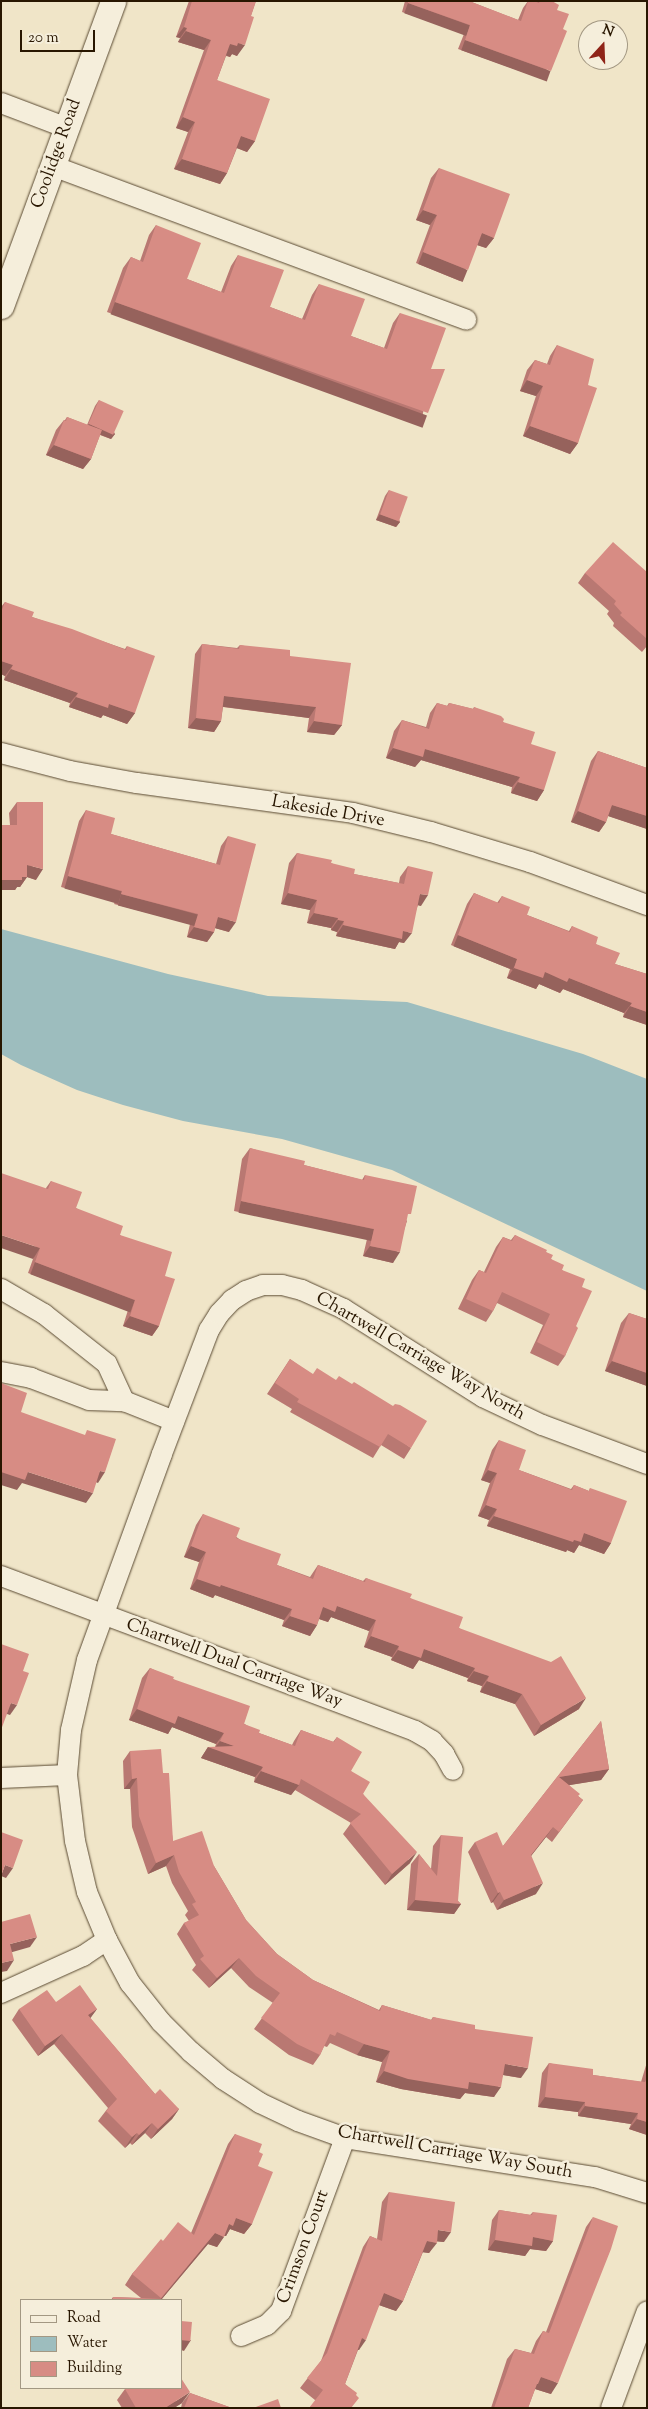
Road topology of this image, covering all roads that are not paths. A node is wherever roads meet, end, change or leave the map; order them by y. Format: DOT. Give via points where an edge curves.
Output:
graph roads {
  1 [pos="113,1"];
  2 [pos="1,103"];
  3 [pos="67,128"];
  4 [pos="53,166"];
  5 [pos="1,306"];
  6 [pos="466,320"];
  7 [pos="1,753"];
  8 [pos="647,905"];
  9 [pos="1,1288"];
  10 [pos="1,1372"];
  11 [pos="124,1401"];
  12 [pos="174,1421"];
  13 [pos="647,1464"];
  14 [pos="1,1576"];
  15 [pos="104,1614"];
  16 [pos="453,1770"];
  17 [pos="67,1775"];
  18 [pos="1,1778"];
  19 [pos="107,1940"];
  20 [pos="1,1993"];
  21 [pos="344,2138"];
  22 [pos="647,2193"];
  23 [pos="647,2311"];
  24 [pos="241,2336"];
  25 [pos="611,2408"];
  1 -- 3 [label="street, Coolidge Road"];
  2 -- 3 [label="street"];
  3 -- 4 [label="street, Coolidge Road"];
  4 -- 5 [label="street, Coolidge Road"];
  4 -- 6 [label="street"];
  7 -- 8 [label="street, Lakeside Drive" via="70,771 137,783 361,815 530,862"];
  9 -- 11 [label="street" via="44,1314 107,1364"];
  10 -- 11 [label="street" via="31,1378 89,1400"];
  11 -- 12 [label="street"];
  12 -- 13 [label="street, Chartwell Carriage Way North" via="209,1330 219,1314 232,1300 246,1292 263,1285 282,1285 302,1290 344,1309 512,1412"];
  12 -- 15 [label="street, Chartwell Carriage Way North"];
  14 -- 15 [label="street, Chartwell Dual Carriage Way"];
  15 -- 16 [label="street, Chartwell Dual Carriage Way" via="415,1730 432,1740"];
  15 -- 17 [label="street, Chartwell Carriage Way South" via="78,1693"];
  17 -- 18 [label="street"];
  17 -- 19 [label="street, Chartwell Carriage Way South" via="77,1850 87,1892"];
  19 -- 20 [label="street" via="83,1956"];
  19 -- 21 [label="street, Chartwell Carriage Way South" via="130,1983 161,2022 223,2079 298,2121"];
  21 -- 22 [label="street, Chartwell Carriage Way South" via="595,2177"];
  21 -- 24 [label="street, Crimson Court" via="281,2311 267,2325"];
  23 -- 25 [label="street"];
}
